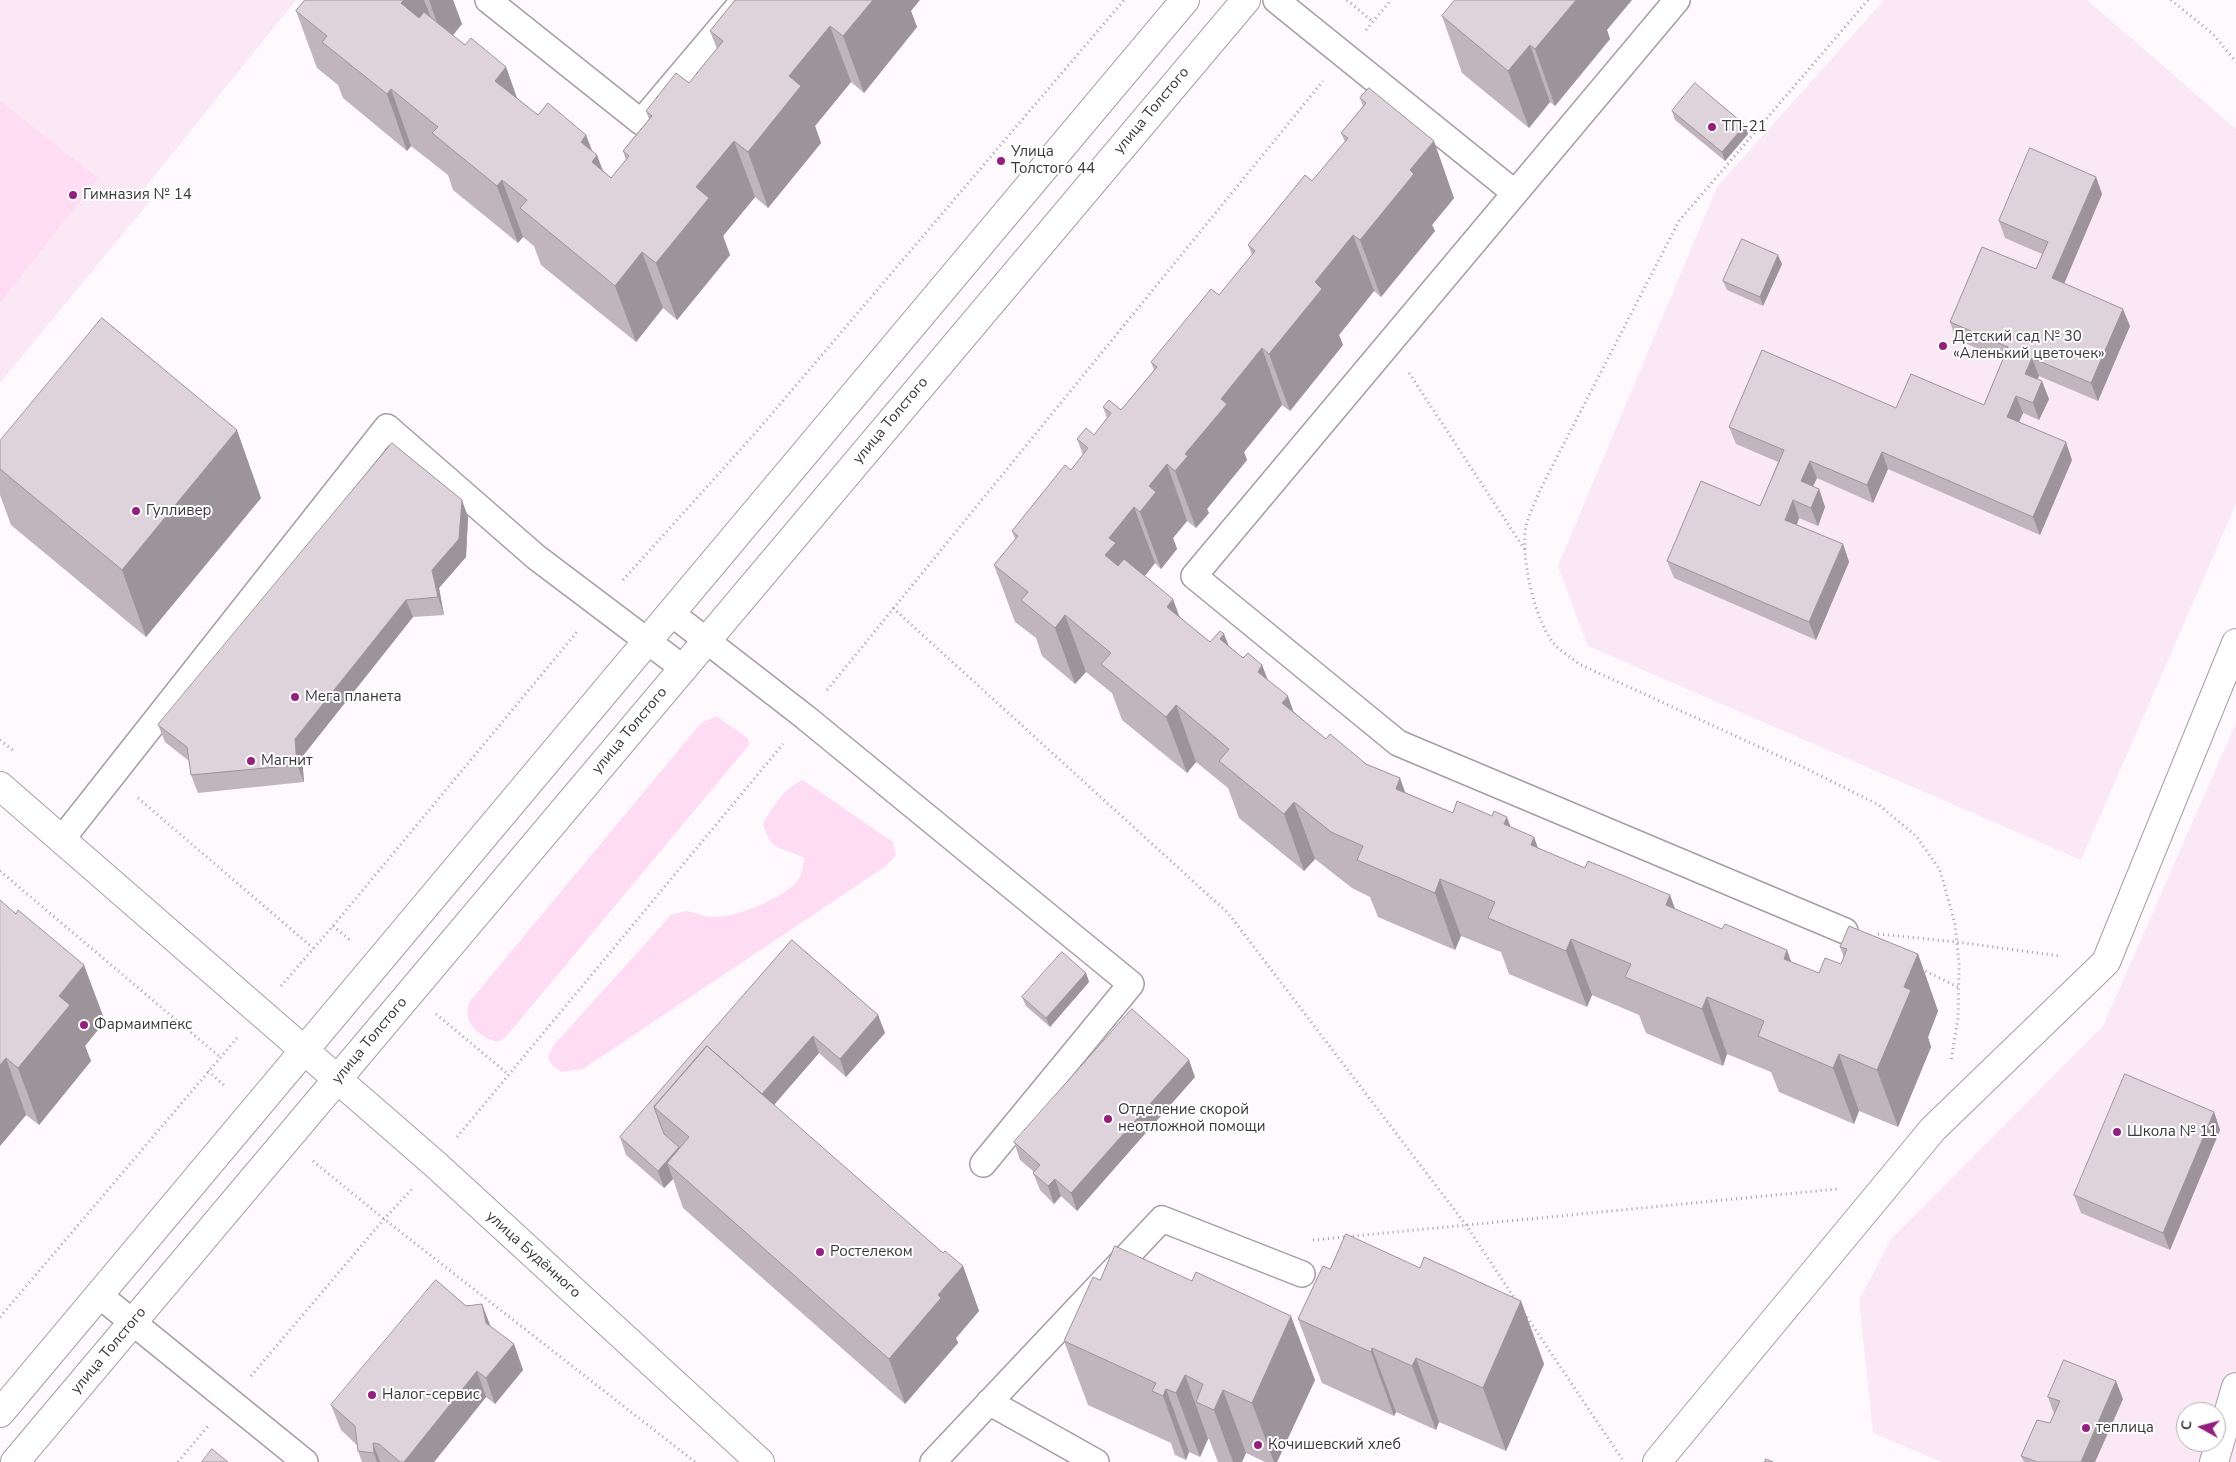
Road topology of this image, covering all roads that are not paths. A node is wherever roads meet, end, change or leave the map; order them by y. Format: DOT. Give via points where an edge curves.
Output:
graph roads {
  1 [pos="488,0"];
  2 [pos="744,0"];
  3 [pos="1185,0"];
  4 [pos="1246,0"];
  5 [pos="1276,0"];
  6 [pos="1677,0"];
  7 [pos="1515,193"];
  8 [pos="671,613"];
  9 [pos="707,640"];
  10 [pos="648,641"];
  11 [pos="2236,643"];
  12 [pos="683,668"];
  13 [pos="0,786"];
  14 [pos="62,839"];
  15 [pos="1845,931"];
  16 [pos="304,1051"];
  17 [pos="337,1079"];
  18 [pos="983,1164"];
  19 [pos="1302,1274"];
  20 [pos="99,1295"];
  21 [pos="133,1322"];
  22 [pos="2236,1387"];
  23 [pos="989,1402"];
  24 [pos="0,1413"];
  25 [pos="15,1462"];
  26 [pos="305,1462"];
  27 [pos="760,1462"];
  28 [pos="933,1462"];
  29 [pos="1096,1462"];
  30 [pos="1657,1462"];
  31 [pos="2214,1462"];
  1 -- 2 [label="lane" via="641,122"];
  3 -- 8 [label="street"];
  4 -- 9 [label="street, улица Толстого"];
  5 -- 7 [label="lane"];
  6 -- 7 [label="lane"];
  7 -- 15 [label="lane" via="1194,576 1398,743"];
  8 -- 9 [label="lane"];
  8 -- 10 [label="street"];
  9 -- 12 [label="street, улица Толстого"];
  9 -- 18 [label="lane" via="1131,984"];
  10 -- 12 [label="lane"];
  10 -- 14 [label="lane" via="536,557 387,427"];
  10 -- 16 [label="street"];
  11 -- 30 [label="street" via="2106,962 1933,1129"];
  12 -- 17 [label="street, улица Толстого"];
  13 -- 14 [label="street, улица Будённого"];
  14 -- 16 [label="street, улица Будённого"];
  16 -- 17 [label="street, улица Будённого"];
  16 -- 20 [label="street"];
  17 -- 21 [label="street, улица Толстого"];
  17 -- 27 [label="street, улица Будённого" via="435,1164"];
  19 -- 23 [label="lane" via="1162,1219"];
  20 -- 21 [label="lane"];
  20 -- 24 [label="street"];
  21 -- 25 [label="street, улица Толстого"];
  21 -- 26 [label="lane"];
  22 -- 31 [label="street"];
  23 -- 28 [label="lane"];
  23 -- 29 [label="lane"];
}
